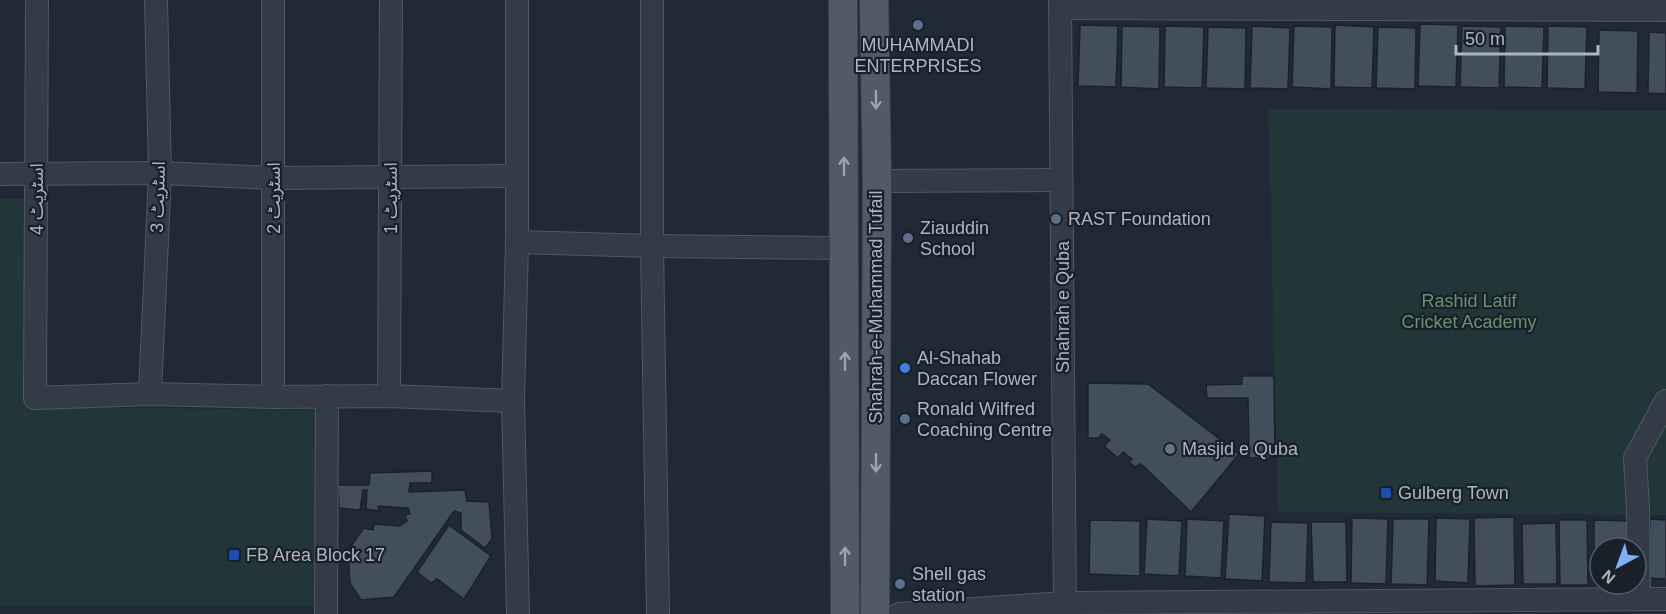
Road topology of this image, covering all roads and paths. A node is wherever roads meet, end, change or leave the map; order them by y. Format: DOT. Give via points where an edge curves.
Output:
graph roads {
  1 [pos="37,0"];
  2 [pos="156,0"];
  3 [pos="273,0"];
  4 [pos="391,0"];
  5 [pos="517,0"];
  6 [pos="652,0"];
  7 [pos="843,0"];
  8 [pos="874,0"];
  9 [pos="1060,4"];
  10 [pos="1233,4"];
  11 [pos="1666,10"];
  12 [pos="160,173"];
  13 [pos="0,174"];
  14 [pos="37,174"];
  15 [pos="517,176"];
  16 [pos="392,177"];
  17 [pos="274,178"];
  18 [pos="1062,180"];
  19 [pos="877,181"];
  20 [pos="517,243"];
  21 [pos="652,246"];
  22 [pos="845,248"];
  23 [pos="150,394"];
  24 [pos="273,396"];
  25 [pos="327,396"];
  26 [pos="390,396"];
  27 [pos="513,400"];
  28 [pos="1666,401"];
  29 [pos="1666,598"];
  30 [pos="1635,604"];
  31 [pos="1065,609"];
  32 [pos="326,614"];
  33 [pos="518,614"];
  34 [pos="658,614"];
  35 [pos="845,614"];
  36 [pos="875,614"];
  37 [pos="899,614"];
  1 -- 14 [label="street, اسٹریٹ 4"];
  2 -- 12 [label="street, اسٹریٹ 3"];
  3 -- 17 [label="street, اسٹریٹ 2"];
  4 -- 16 [label="street, اسٹریٹ 1"];
  5 -- 15 [label="street"];
  6 -- 21 [label="street"];
  22 -- 7 [label="main road, Shahrah-e-Muhammad Tufail, one-way"];
  8 -- 19 [label="main road, Shahrah-e-Muhammad Tufail, one-way"];
  9 -- 10 [label="street"];
  9 -- 18 [label="street, Shahrah e Quba"];
  10 -- 11 [label="street"];
  12 -- 14 [label="street"];
  12 -- 17 [label="street"];
  12 -- 23 [label="street, اسٹریٹ 3"];
  13 -- 14 [label="street"];
  14 -- 23 [label="street, اسٹریٹ 4" via="35,398"];
  15 -- 16 [label="street"];
  15 -- 20 [label="street"];
  16 -- 17 [label="street"];
  16 -- 26 [label="street, اسٹریٹ 1"];
  17 -- 24 [label="street, اسٹریٹ 2"];
  18 -- 19 [label="street"];
  18 -- 31 [label="street, Shahrah e Quba"];
  19 -- 36 [label="main road, Shahrah-e-Muhammad Tufail, one-way"];
  20 -- 21 [label="street"];
  20 -- 27 [label="street"];
  21 -- 22 [label="street"];
  21 -- 34 [label="street"];
  35 -- 22 [label="main road, Shahrah-e-Muhammad Tufail, one-way"];
  23 -- 24 [label="street"];
  24 -- 25 [label="street"];
  25 -- 26 [label="street"];
  25 -- 32 [label="street"];
  26 -- 27 [label="street"];
  27 -- 33 [label="street"];
  28 -- 30 [label="street" via="1635,458"];
  29 -- 30 [label="street"];
  30 -- 31 [label="street"];
  31 -- 37 [label="street"];
}
